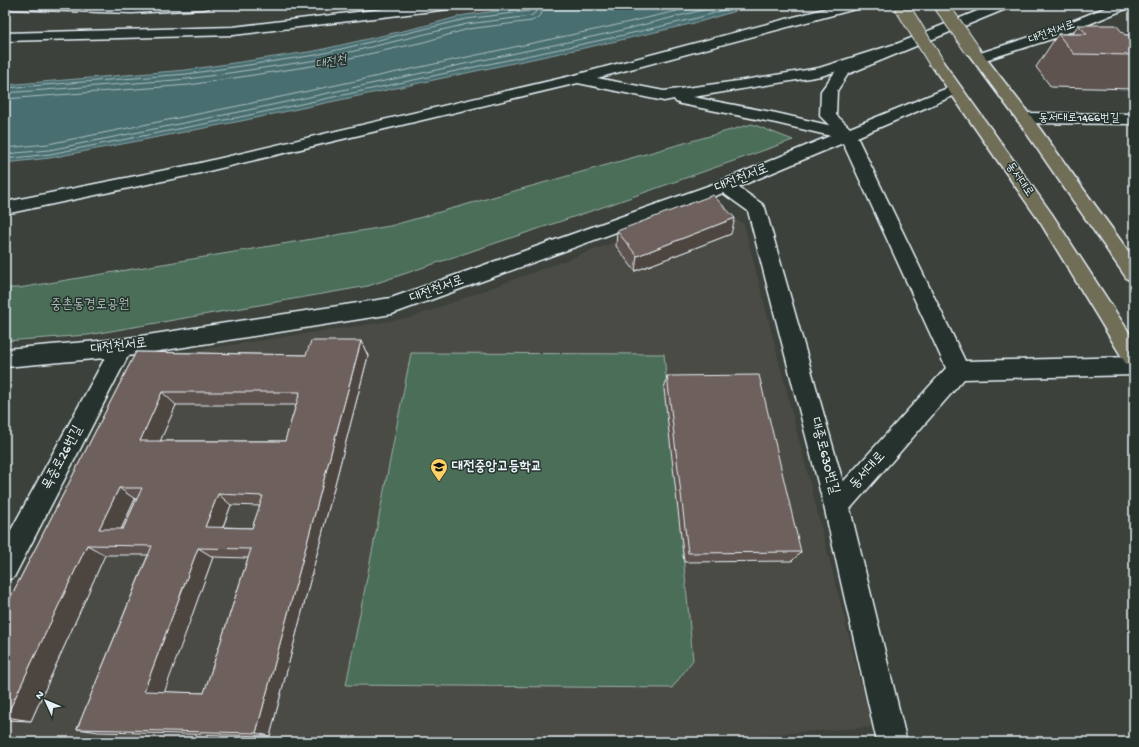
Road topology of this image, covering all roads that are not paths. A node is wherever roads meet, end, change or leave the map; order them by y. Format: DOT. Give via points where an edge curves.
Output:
graph roads {
  1 [pos="5,5"];
  2 [pos="204,5"];
  3 [pos="449,5"];
  4 [pos="854,5"];
  5 [pos="901,5"];
  6 [pos="941,5"];
  7 [pos="1003,5"];
  8 [pos="1123,5"];
  9 [pos="88,6"];
  10 [pos="5,37"];
  11 [pos="897,48"];
  12 [pos="975,53"];
  13 [pos="578,79"];
  14 [pos="955,90"];
  15 [pos="664,96"];
  16 [pos="1024,118"];
  17 [pos="1134,119"];
  18 [pos="848,135"];
  19 [pos="725,186"];
  20 [pos="5,208"];
  21 [pos="1134,274"];
  22 [pos="121,348"];
  23 [pos="5,358"];
  24 [pos="1134,358"];
  25 [pos="1134,366"];
  26 [pos="958,370"];
  27 [pos="837,506"];
  28 [pos="14,533"];
  29 [pos="5,568"];
  30 [pos="892,742"];
  1 -- 9 [label="street"];
  2 -- 9 [label="street" via="132,8"];
  3 -- 10 [label="street" via="233,31"];
  4 -- 13 [label="street"];
  5 -- 14 [label="main road, 동서대로, bridge"];
  6 -- 12 [label="main road, bridge"];
  7 -- 11 [label="street"];
  8 -- 12 [label="street, 대전천서로" via="1050,35"];
  11 -- 15 [label="street" via="821,72"];
  11 -- 18 [label="street" via="844,71 828,91 828,116"];
  12 -- 16 [label="main road"];
  13 -- 15 [label="street"];
  13 -- 20 [label="street" via="196,169"];
  14 -- 18 [label="street, 대전천서로"];
  14 -- 24 [label="main road, 동서대로" via="1046,218"];
  15 -- 18 [label="street"];
  16 -- 17 [label="street, 동서대로1466번길"];
  16 -- 21 [label="main road"];
  18 -- 19 [label="street, 대전천서로"];
  18 -- 26 [label="street"];
  19 -- 22 [label="street, 대전천서로" via="392,306"];
  19 -- 27 [label="street, 대종로630번길" via="756,208"];
  22 -- 23 [label="street, 대전천서로"];
  22 -- 28 [label="street, 목중로26번길"];
  25 -- 26 [label="street"];
  26 -- 27 [label="street, 동서대로"];
  27 -- 30 [label="street, 대종로630번길"];
  28 -- 29 [label="street, 목중로26번길"];
}
